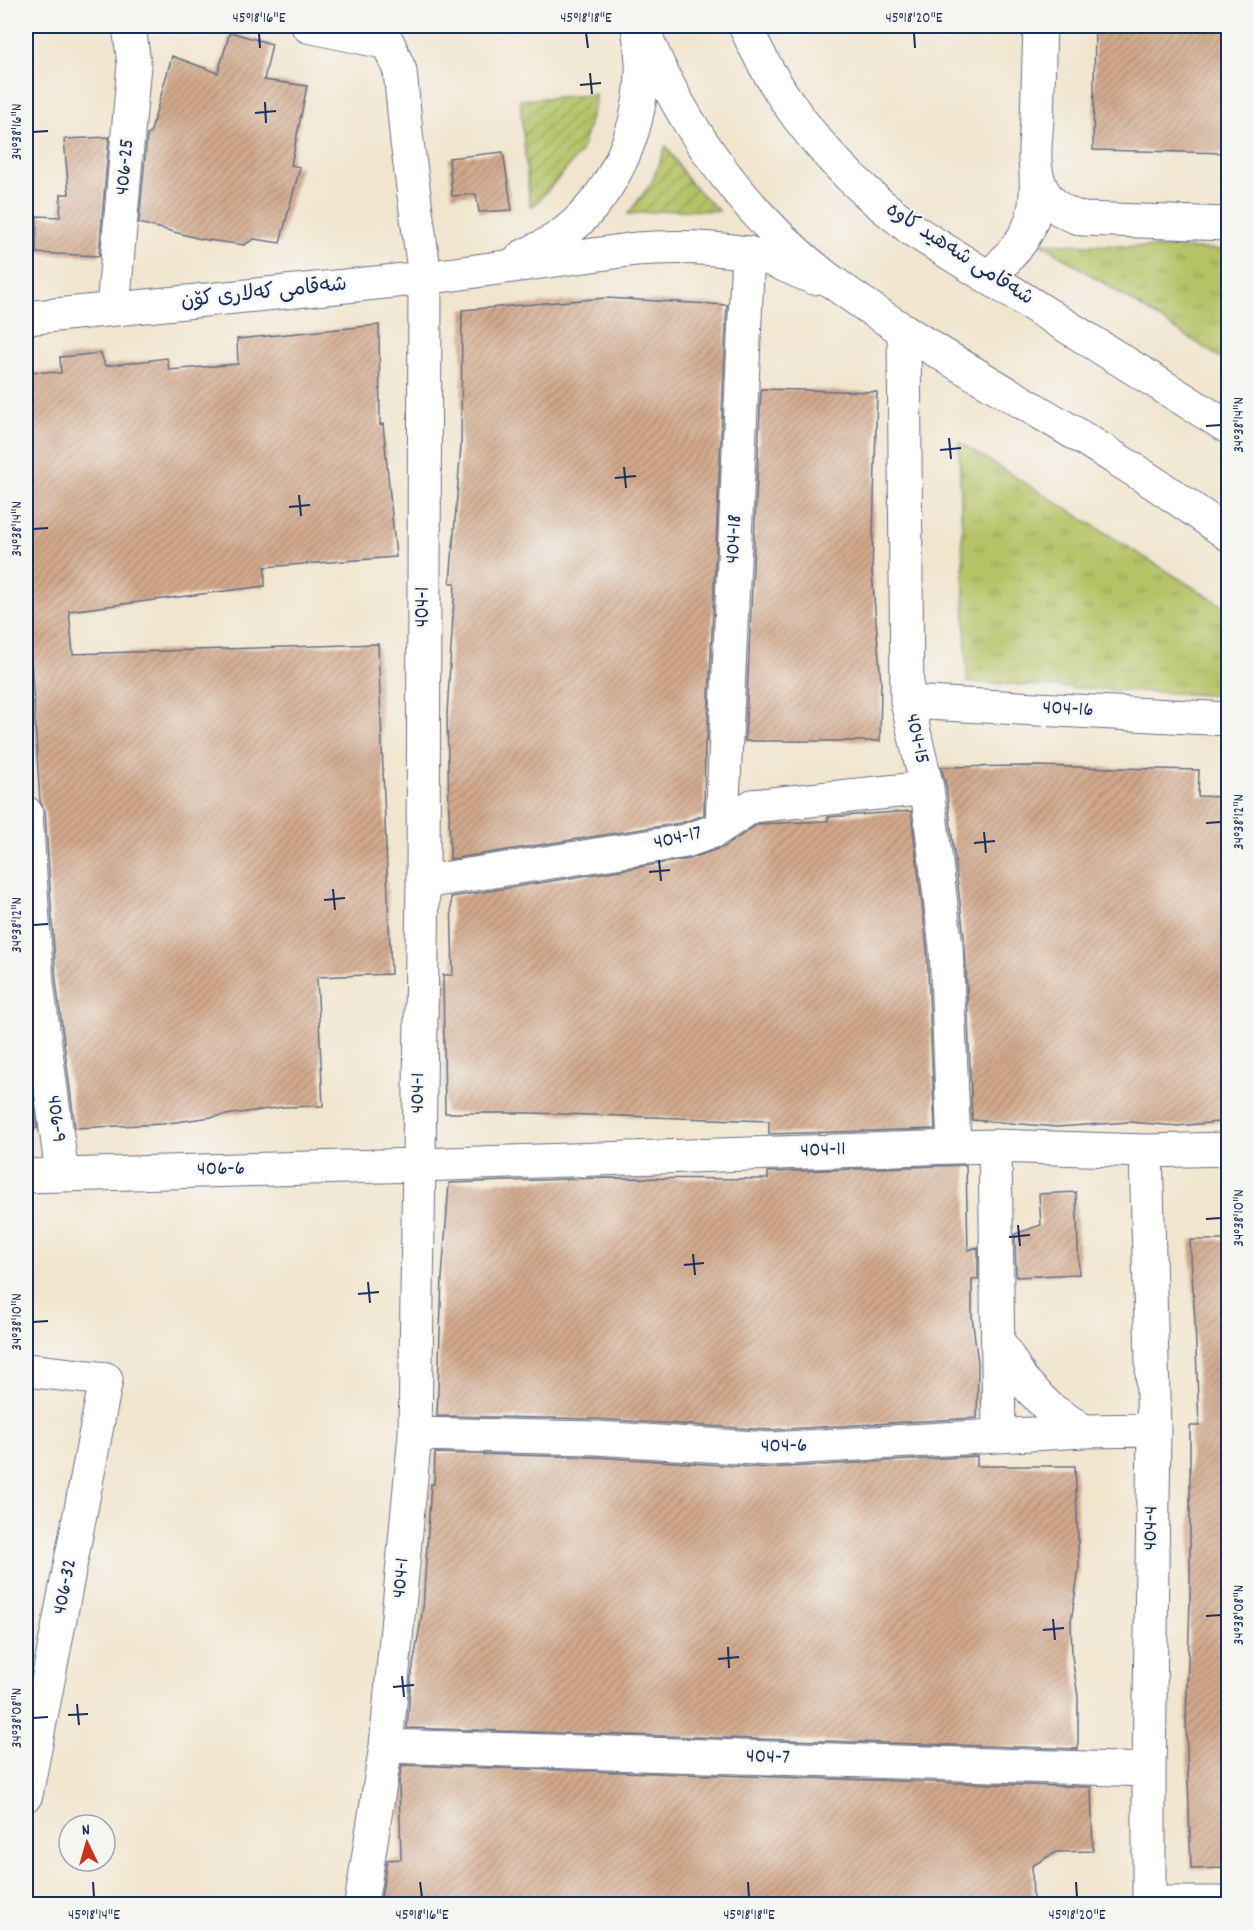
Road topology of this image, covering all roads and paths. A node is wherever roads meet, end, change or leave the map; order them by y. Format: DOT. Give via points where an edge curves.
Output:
graph roads {
  1 [pos="129,26"];
  2 [pos="308,26"];
  3 [pos="640,26"];
  4 [pos="745,26"];
  5 [pos="1040,26"];
  6 [pos="388,34"];
  7 [pos="1036,170"];
  8 [pos="1228,224"];
  9 [pos="748,253"];
  10 [pos="501,267"];
  11 [pos="990,277"];
  12 [pos="425,278"];
  13 [pos="841,289"];
  14 [pos="113,309"];
  15 [pos="26,318"];
  16 [pos="904,330"];
  17 [pos="1228,427"];
  18 [pos="1228,534"];
  19 [pos="907,702"];
  20 [pos="1228,719"];
  21 [pos="927,789"];
  22 [pos="26,813"];
  23 [pos="722,824"];
  24 [pos="423,882"];
  25 [pos="994,1146"];
  26 [pos="954,1147"];
  27 [pos="1228,1149"];
  28 [pos="1146,1151"];
  29 [pos="418,1165"];
  30 [pos="62,1174"];
  31 [pos="26,1176"];
  32 [pos="997,1340"];
  33 [pos="26,1370"];
  34 [pos="1154,1430"];
  35 [pos="1084,1431"];
  36 [pos="415,1434"];
  37 [pos="999,1436"];
  38 [pos="386,1746"];
  39 [pos="1149,1770"];
  40 [pos="26,1795"];
  41 [pos="1228,1903"];
  42 [pos="1149,1904"];
  43 [pos="361,1905"];
  1 -- 14 [label="street, 406-25" via="134,64"];
  2 -- 6 [label="street"];
  3 -- 10 [label="street" via="643,70 639,107 616,170 592,205 558,238"];
  3 -- 13 [label="street" via="675,98 745,199"];
  4 -- 11 [label="street, شەقامی شەهید کاوە" via="780,92 837,164 911,229"];
  5 -- 7 [label="street"];
  6 -- 12 [label="street, 404-1" via="400,71"];
  7 -- 8 [label="street" via="1047,198 1056,208 1076,217"];
  7 -- 11 [label="street" via="1037,199 1032,223"];
  9 -- 10 [label="street, شەقامی کەلاری کۆن" via="668,247"];
  9 -- 13 [label="street, شەقامی کەلاری کۆن"];
  9 -- 23 [label="street, 404-18"];
  10 -- 12 [label="street, شەقامی کەلاری کۆن"];
  11 -- 17 [label="street, شەقامی شەهید کاوە"];
  12 -- 14 [label="street, شەقامی کەلاری کۆن"];
  12 -- 24 [label="street, 404-1"];
  13 -- 16 [label="street"];
  14 -- 15 [label="street, شەقامی کەلاری کۆن"];
  16 -- 18 [label="street" via="1124,463"];
  16 -- 19 [label="street, 404-15"];
  19 -- 20 [label="street, 404-16"];
  19 -- 21 [label="street, 404-15"];
  21 -- 23 [label="street, 404-17" via="752,806"];
  21 -- 26 [label="street, 404-15" via="946,947"];
  22 -- 30 [label="street, 406-9" via="37,983"];
  23 -- 24 [label="street, 404-17" via="687,841"];
  24 -- 29 [label="street, 404-1"];
  25 -- 26 [label="street, 404-11"];
  25 -- 28 [label="street, 404-11"];
  25 -- 32 [label="street"];
  26 -- 29 [label="street, 404-11"];
  27 -- 28 [label="street, 404-11"];
  28 -- 34 [label="street, 404-4"];
  29 -- 30 [label="street, 406-6"];
  29 -- 36 [label="street, 404-1"];
  30 -- 31 [label="street, 406-6"];
  32 -- 35 [label="street" via="1022,1380 1049,1408"];
  32 -- 37 [label="street"];
  33 -- 40 [label="street, 406-32" via="106,1379"];
  34 -- 35 [label="street, 404-6"];
  34 -- 39 [label="street, 404-4"];
  35 -- 37 [label="street, 404-6"];
  36 -- 37 [label="street, 404-6" via="596,1438 770,1449"];
  36 -- 38 [label="street, 404-1"];
  38 -- 39 [label="street, 404-7"];
  38 -- 43 [label="street, 404-1"];
  39 -- 42 [label="street, 404-4"];
  41 -- 42 [label="street"];
}
